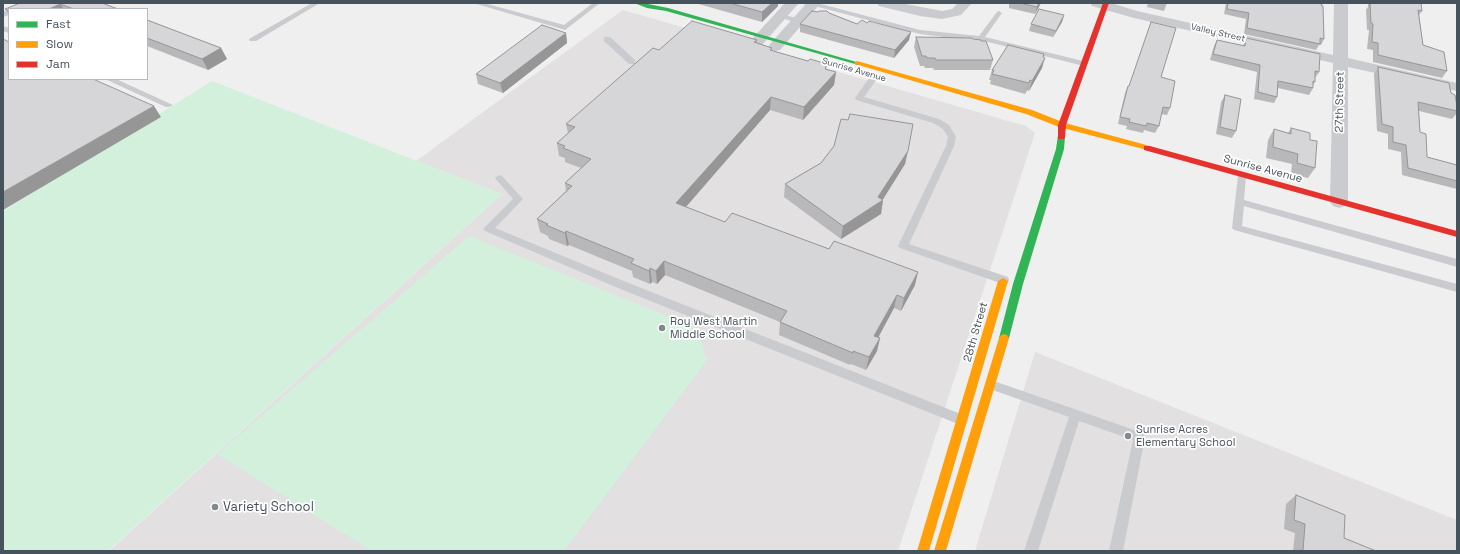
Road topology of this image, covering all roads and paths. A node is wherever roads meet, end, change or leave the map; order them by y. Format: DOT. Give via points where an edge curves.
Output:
graph roads {
  1 [pos="317,3"];
  2 [pos="476,3"];
  3 [pos="597,3"];
  4 [pos="636,3"];
  5 [pos="792,3"];
  6 [pos="812,3"];
  7 [pos="884,3"];
  8 [pos="964,3"];
  9 [pos="1340,3"];
  10 [pos="1103,4"];
  11 [pos="999,13"];
  12 [pos="780,16"];
  13 [pos="798,21"];
  14 [pos="981,38"];
  15 [pos="253,39"];
  16 [pos="607,39"];
  17 [pos="759,39"];
  18 [pos="777,44"];
  19 [pos="1341,61"];
  20 [pos="632,62"];
  21 [pos="1084,64"];
  22 [pos="874,76"];
  23 [pos="111,80"];
  24 [pos="1457,87"];
  25 [pos="169,106"];
  26 [pos="1062,125"];
  27 [pos="1052,141"];
  28 [pos="1242,176"];
  29 [pos="499,178"];
  30 [pos="1239,202"];
  31 [pos="1338,202"];
  32 [pos="1457,234"];
  33 [pos="1457,263"];
  34 [pos="1005,276"];
  35 [pos="1018,284"];
  36 [pos="1457,288"];
  37 [pos="991,384"];
  38 [pos="1075,415"];
  39 [pos="962,420"];
  40 [pos="923,551"];
  41 [pos="940,551"];
  42 [pos="1031,551"];
  43 [pos="1116,551"];
  1 -- 15 [label="lane"];
  2 -- 3 [label="lane" via="565,28"];
  4 -- 17 [label="street, Sunrise Avenue" via="666,9"];
  5 -- 12 [label="street"];
  6 -- 13 [label="street"];
  6 -- 14 [label="lane" via="920,32"];
  7 -- 8 [label="street" via="942,15 956,12"];
  9 -- 19 [label="street, 27th Street"];
  10 -- 19 [label="street, Valley Street" via="1134,14"];
  10 -- 21 [label="street"];
  11 -- 14 [label="lane"];
  12 -- 13 [label="lane"];
  12 -- 17 [label="street"];
  13 -- 18 [label="street"];
  14 -- 21 [label="lane"];
  16 -- 20 [label="lane"];
  17 -- 18 [label="street, Sunrise Avenue"];
  18 -- 22 [label="street, Sunrise Avenue"];
  18 -- 26 [label="street, Sunrise Avenue" via="1029,112"];
  19 -- 24 [label="street, Valley Street"];
  19 -- 31 [label="street, 27th Street"];
  21 -- 26 [label="street"];
  22 -- 26 [label="street, Sunrise Avenue" via="1026,119"];
  22 -- 34 [label="lane" via="859,98 936,120 946,127 952,137 903,246"];
  23 -- 25 [label="lane"];
  26 -- 27 [label="street"];
  26 -- 28 [label="street, Sunrise Avenue"];
  26 -- 35 [label="street" via="1060,149"];
  28 -- 30 [label="lane"];
  28 -- 31 [label="street, Sunrise Avenue"];
  29 -- 39 [label="lane" via="518,199 488,229"];
  30 -- 33 [label="lane"];
  30 -- 36 [label="lane" via="1237,228"];
  31 -- 32 [label="street, Sunrise Avenue"];
  34 -- 35 [label="street"];
  34 -- 39 [label="street, 28th Street"];
  35 -- 37 [label="street"];
  37 -- 38 [label="lane"];
  37 -- 41 [label="street"];
  38 -- 42 [label="lane"];
  38 -- 43 [label="lane" via="1139,437"];
  39 -- 40 [label="street, 28th Street"];
}
